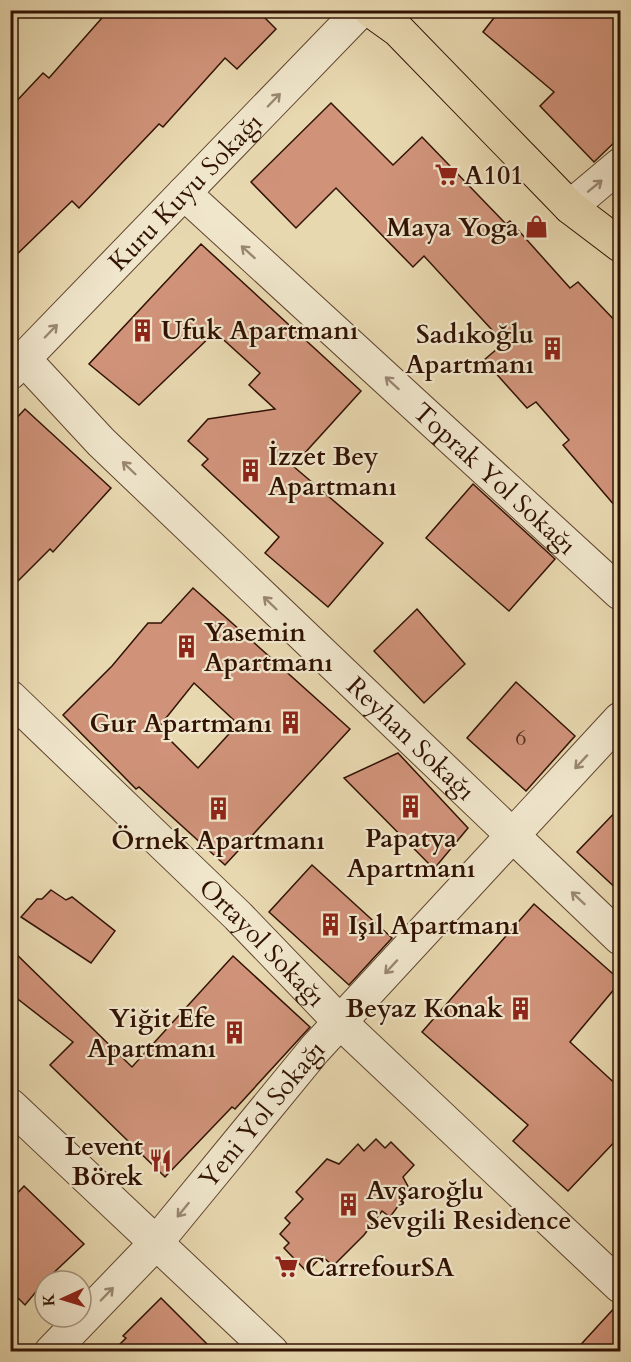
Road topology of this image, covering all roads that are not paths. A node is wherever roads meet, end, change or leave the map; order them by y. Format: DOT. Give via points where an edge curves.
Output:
graph roads {
  1 [pos="361,10"];
  2 [pos="370,10"];
  3 [pos="621,165"];
  4 [pos="184,193"];
  5 [pos="570,207"];
  6 [pos="621,244"];
  7 [pos="17,366"];
  8 [pos="621,593"];
  9 [pos="10,697"];
  10 [pos="621,719"];
  11 [pos="512,835"];
  12 [pos="621,938"];
  13 [pos="340,1022"];
  14 [pos="10,1105"];
  15 [pos="155,1244"];
  16 [pos="621,1286"];
  17 [pos="51,1352"];
  18 [pos="272,1352"];
  4 -- 1 [label="street, Kuru Kuyu Sokağı, one-way"];
  2 -- 5 [label="main road" via="398,30"];
  5 -- 3 [label="street, one-way"];
  7 -- 4 [label="street, Kuru Kuyu Sokağı, one-way"];
  8 -- 4 [label="street, Toprak Yol Sokağı, one-way"];
  5 -- 6 [label="main road"];
  11 -- 7 [label="street, Reyhan Sokağı, one-way" via="101,441"];
  9 -- 13 [label="street, Ortayol Sokağı" via="238,916"];
  10 -- 11 [label="street, Yeni Yol Sokağı, one-way"];
  12 -- 11 [label="street, Reyhan Sokağı, one-way"];
  11 -- 13 [label="street, Yeni Yol Sokağı, one-way"];
  13 -- 15 [label="street, Yeni Yol Sokağı, one-way"];
  13 -- 16 [label="street, Ortayol Sokağı"];
  14 -- 15 [label="street"];
  17 -- 15 [label="street, Yeni Yol Sokağı, one-way"];
  15 -- 18 [label="street"];
}
